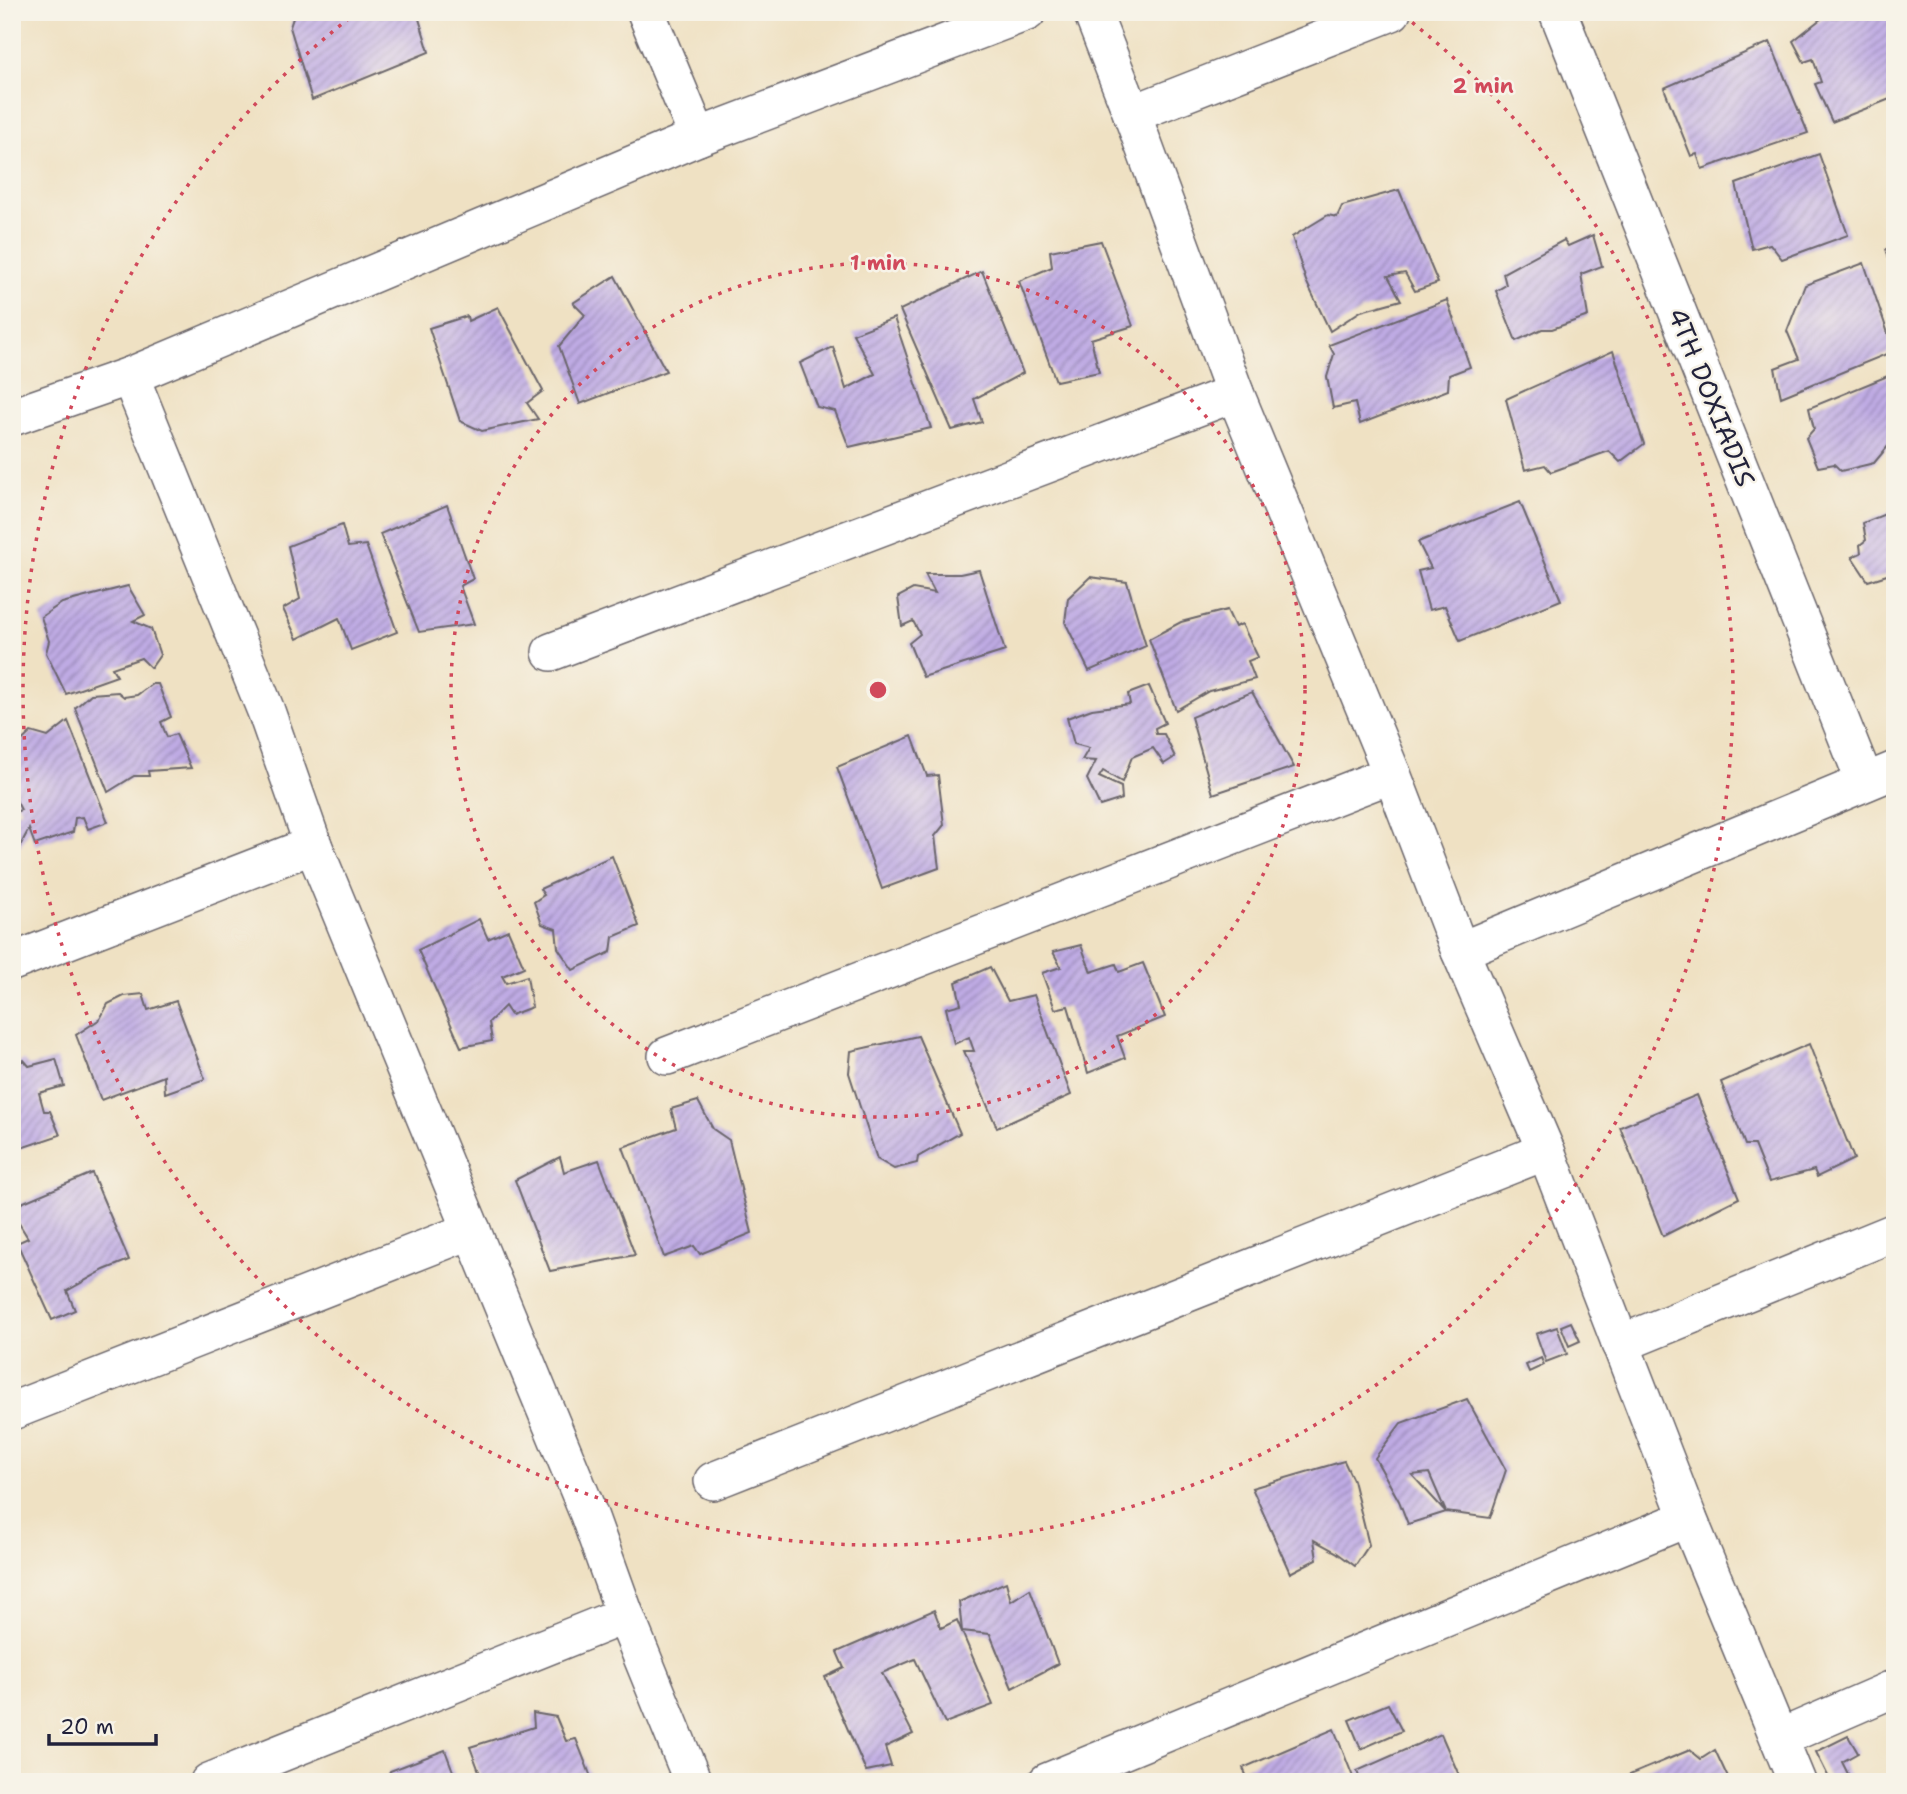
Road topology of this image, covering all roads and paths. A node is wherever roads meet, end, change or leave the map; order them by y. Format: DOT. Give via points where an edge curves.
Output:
graph roads {
  1 [pos="646,12"];
  2 [pos="1027,12"];
  3 [pos="1092,12"];
  4 [pos="1392,12"];
  5 [pos="1558,12"];
  6 [pos="1132,114"];
  7 [pos="698,137"];
  8 [pos="130,376"];
  9 [pos="1235,393"];
  10 [pos="12,417"];
  11 [pos="551,652"];
  12 [pos="1392,774"];
  13 [pos="1880,776"];
  14 [pos="313,845"];
  15 [pos="1460,951"];
  16 [pos="12,962"];
  17 [pos="667,1056"];
  18 [pos="1546,1151"];
  19 [pos="472,1230"];
  20 [pos="1895,1232"];
  21 [pos="1620,1344"];
  22 [pos="12,1411"];
  23 [pos="713,1481"];
  24 [pos="1688,1518"];
  25 [pos="625,1615"];
  26 [pos="1895,1688"];
  27 [pos="1780,1738"];
  28 [pos="252,1774"];
  29 [pos="209,1782"];
  30 [pos="694,1782"];
  31 [pos="1047,1782"];
  32 [pos="1797,1782"];
  1 -- 7 [label="street"];
  2 -- 7 [label="street"];
  3 -- 6 [label="street"];
  4 -- 6 [label="street"];
  5 -- 13 [label="street, 4TH DOXIADIS"];
  6 -- 9 [label="street"];
  7 -- 8 [label="street"];
  8 -- 10 [label="street"];
  8 -- 14 [label="street" via="266,711"];
  9 -- 11 [label="street"];
  9 -- 12 [label="street"];
  12 -- 15 [label="street"];
  12 -- 17 [label="street"];
  13 -- 15 [label="street"];
  14 -- 16 [label="street"];
  14 -- 19 [label="street"];
  15 -- 18 [label="street"];
  18 -- 21 [label="street"];
  18 -- 23 [label="street"];
  19 -- 22 [label="street"];
  19 -- 25 [label="street"];
  20 -- 21 [label="street"];
  21 -- 24 [label="street"];
  24 -- 27 [label="street"];
  24 -- 31 [label="street"];
  25 -- 28 [label="street"];
  25 -- 30 [label="street"];
  26 -- 27 [label="street"];
  27 -- 32 [label="street"];
  28 -- 29 [label="street"];
}
